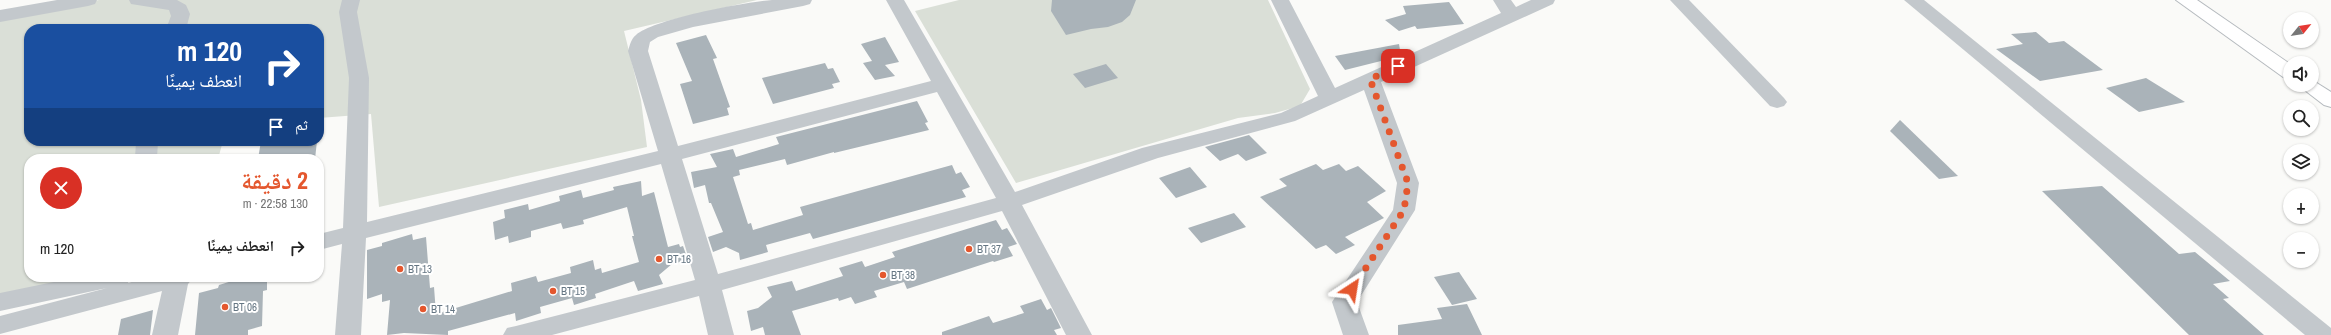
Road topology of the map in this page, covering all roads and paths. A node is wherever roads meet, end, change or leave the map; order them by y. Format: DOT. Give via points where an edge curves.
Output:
graph roads {
  1 [pos="88,0"];
  2 [pos="138,0"];
  3 [pos="351,0"];
  4 [pos="803,0"];
  5 [pos="895,0"];
  6 [pos="1280,0"];
  7 [pos="1546,0"];
  8 [pos="1679,0"];
  9 [pos="1913,0"];
  10 [pos="2185,0"];
  11 [pos="1507,8"];
  12 [pos="0,16"];
  13 [pos="178,24"];
  14 [pos="2283,68"];
  15 [pos="1370,79"];
  16 [pos="944,84"];
  17 [pos="2318,92"];
  18 [pos="1330,98"];
  19 [pos="2331,101"];
  20 [pos="1778,102"];
  21 [pos="670,155"];
  22 [pos="1009,202"];
  23 [pos="354,233"];
  24 [pos="324,241"];
  25 [pos="95,282"];
  26 [pos="165,282"];
  27 [pos="179,282"];
  28 [pos="709,285"];
  29 [pos="0,302"];
  30 [pos="0,325"];
  31 [pos="164,335"];
  32 [pos="348,335"];
  33 [pos="516,335"];
  34 [pos="720,335"];
  35 [pos="1079,335"];
  36 [pos="1356,335"];
  37 [pos="2322,335"];
  1 -- 12 [label="street"];
  2 -- 13 [label="street" via="174,4 180,9"];
  3 -- 23 [label="street" via="348,12 359,78"];
  4 -- 21 [label="street" via="674,25 653,32 642,39 638,51"];
  5 -- 16 [label="street"];
  6 -- 18 [label="street"];
  7 -- 11 [label="street"];
  8 -- 20 [label="street"];
  9 -- 37 [label="street"];
  10 -- 14 [label="main road"];
  11 -- 15 [label="street"];
  15 -- 18 [label="street"];
  15 -- 36 [label="street" via="1408,183 1404,210 1344,302"];
  16 -- 21 [label="street"];
  16 -- 22 [label="street"];
  17 -- 19 [label="main road"];
  18 -- 22 [label="street" via="1288,117 1150,153"];
  21 -- 23 [label="street"];
  21 -- 28 [label="street"];
  22 -- 28 [label="street"];
  22 -- 35 [label="street"];
  23 -- 24 [label="street"];
  23 -- 32 [label="street"];
  25 -- 29 [label="street"];
  26 -- 30 [label="street"];
  27 -- 31 [label="street"];
  28 -- 33 [label="street"];
  28 -- 34 [label="street"];
}
